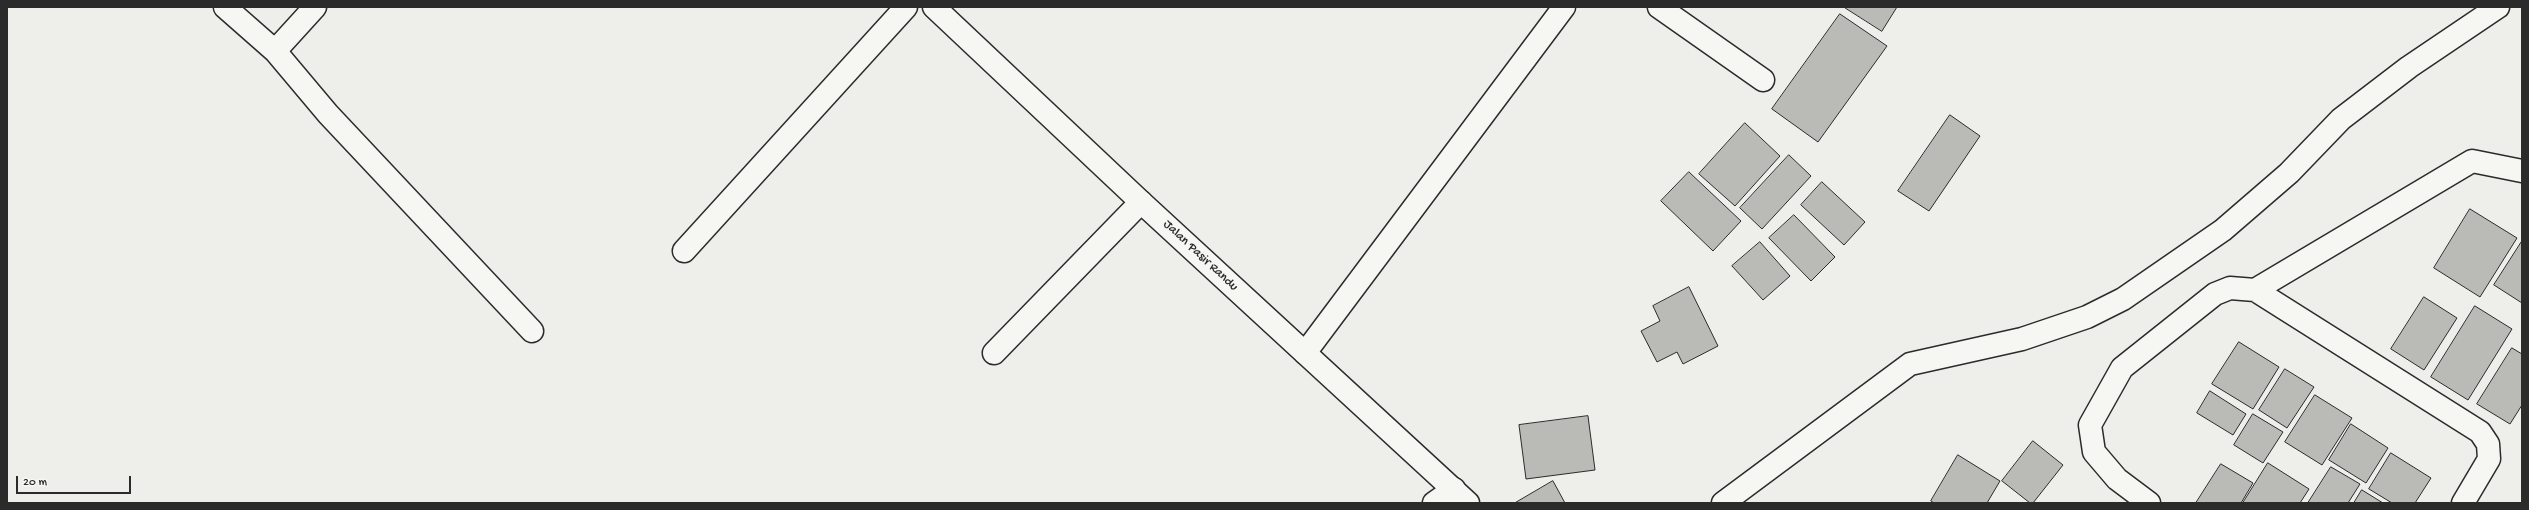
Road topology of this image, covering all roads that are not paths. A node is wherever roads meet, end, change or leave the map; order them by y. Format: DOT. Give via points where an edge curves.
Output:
graph roads {
  1 [pos="315,7"];
  2 [pos="906,7"];
  3 [pos="934,7"];
  4 [pos="1564,7"];
  5 [pos="1659,7"];
  6 [pos="2498,7"];
  7 [pos="229,8"];
  8 [pos="275,51"];
  9 [pos="1763,80"];
  10 [pos="2522,171"];
  11 [pos="1141,202"];
  12 [pos="684,251"];
  13 [pos="2254,290"];
  14 [pos="532,332"];
  15 [pos="994,353"];
  16 [pos="1305,353"];
  17 [pos="1461,496"];
  18 [pos="1434,503"];
  19 [pos="1722,503"];
  20 [pos="2149,503"];
  21 [pos="2463,503"];
  1 -- 8 [label="street"];
  2 -- 12 [label="street"];
  3 -- 11 [label="street, Jalan Pasir Randu"];
  4 -- 16 [label="street"];
  5 -- 9 [label="street"];
  6 -- 19 [label="street" via="2409,67 2341,119 2289,173 2228,226 2123,299 2087,317 2030,336 1910,364"];
  7 -- 8 [label="street"];
  8 -- 14 [label="street" via="328,114"];
  10 -- 13 [label="street" via="2472,161"];
  11 -- 15 [label="street"];
  11 -- 16 [label="street, Jalan Pasir Randu"];
  13 -- 20 [label="street" via="2230,288 2215,294 2122,368 2090,424 2094,452 2117,478"];
  13 -- 21 [label="street" via="2480,432 2488,444 2489,458"];
  16 -- 17 [label="street, Jalan Pasir Randu"];
  17 -- 18 [label="street"];
}
